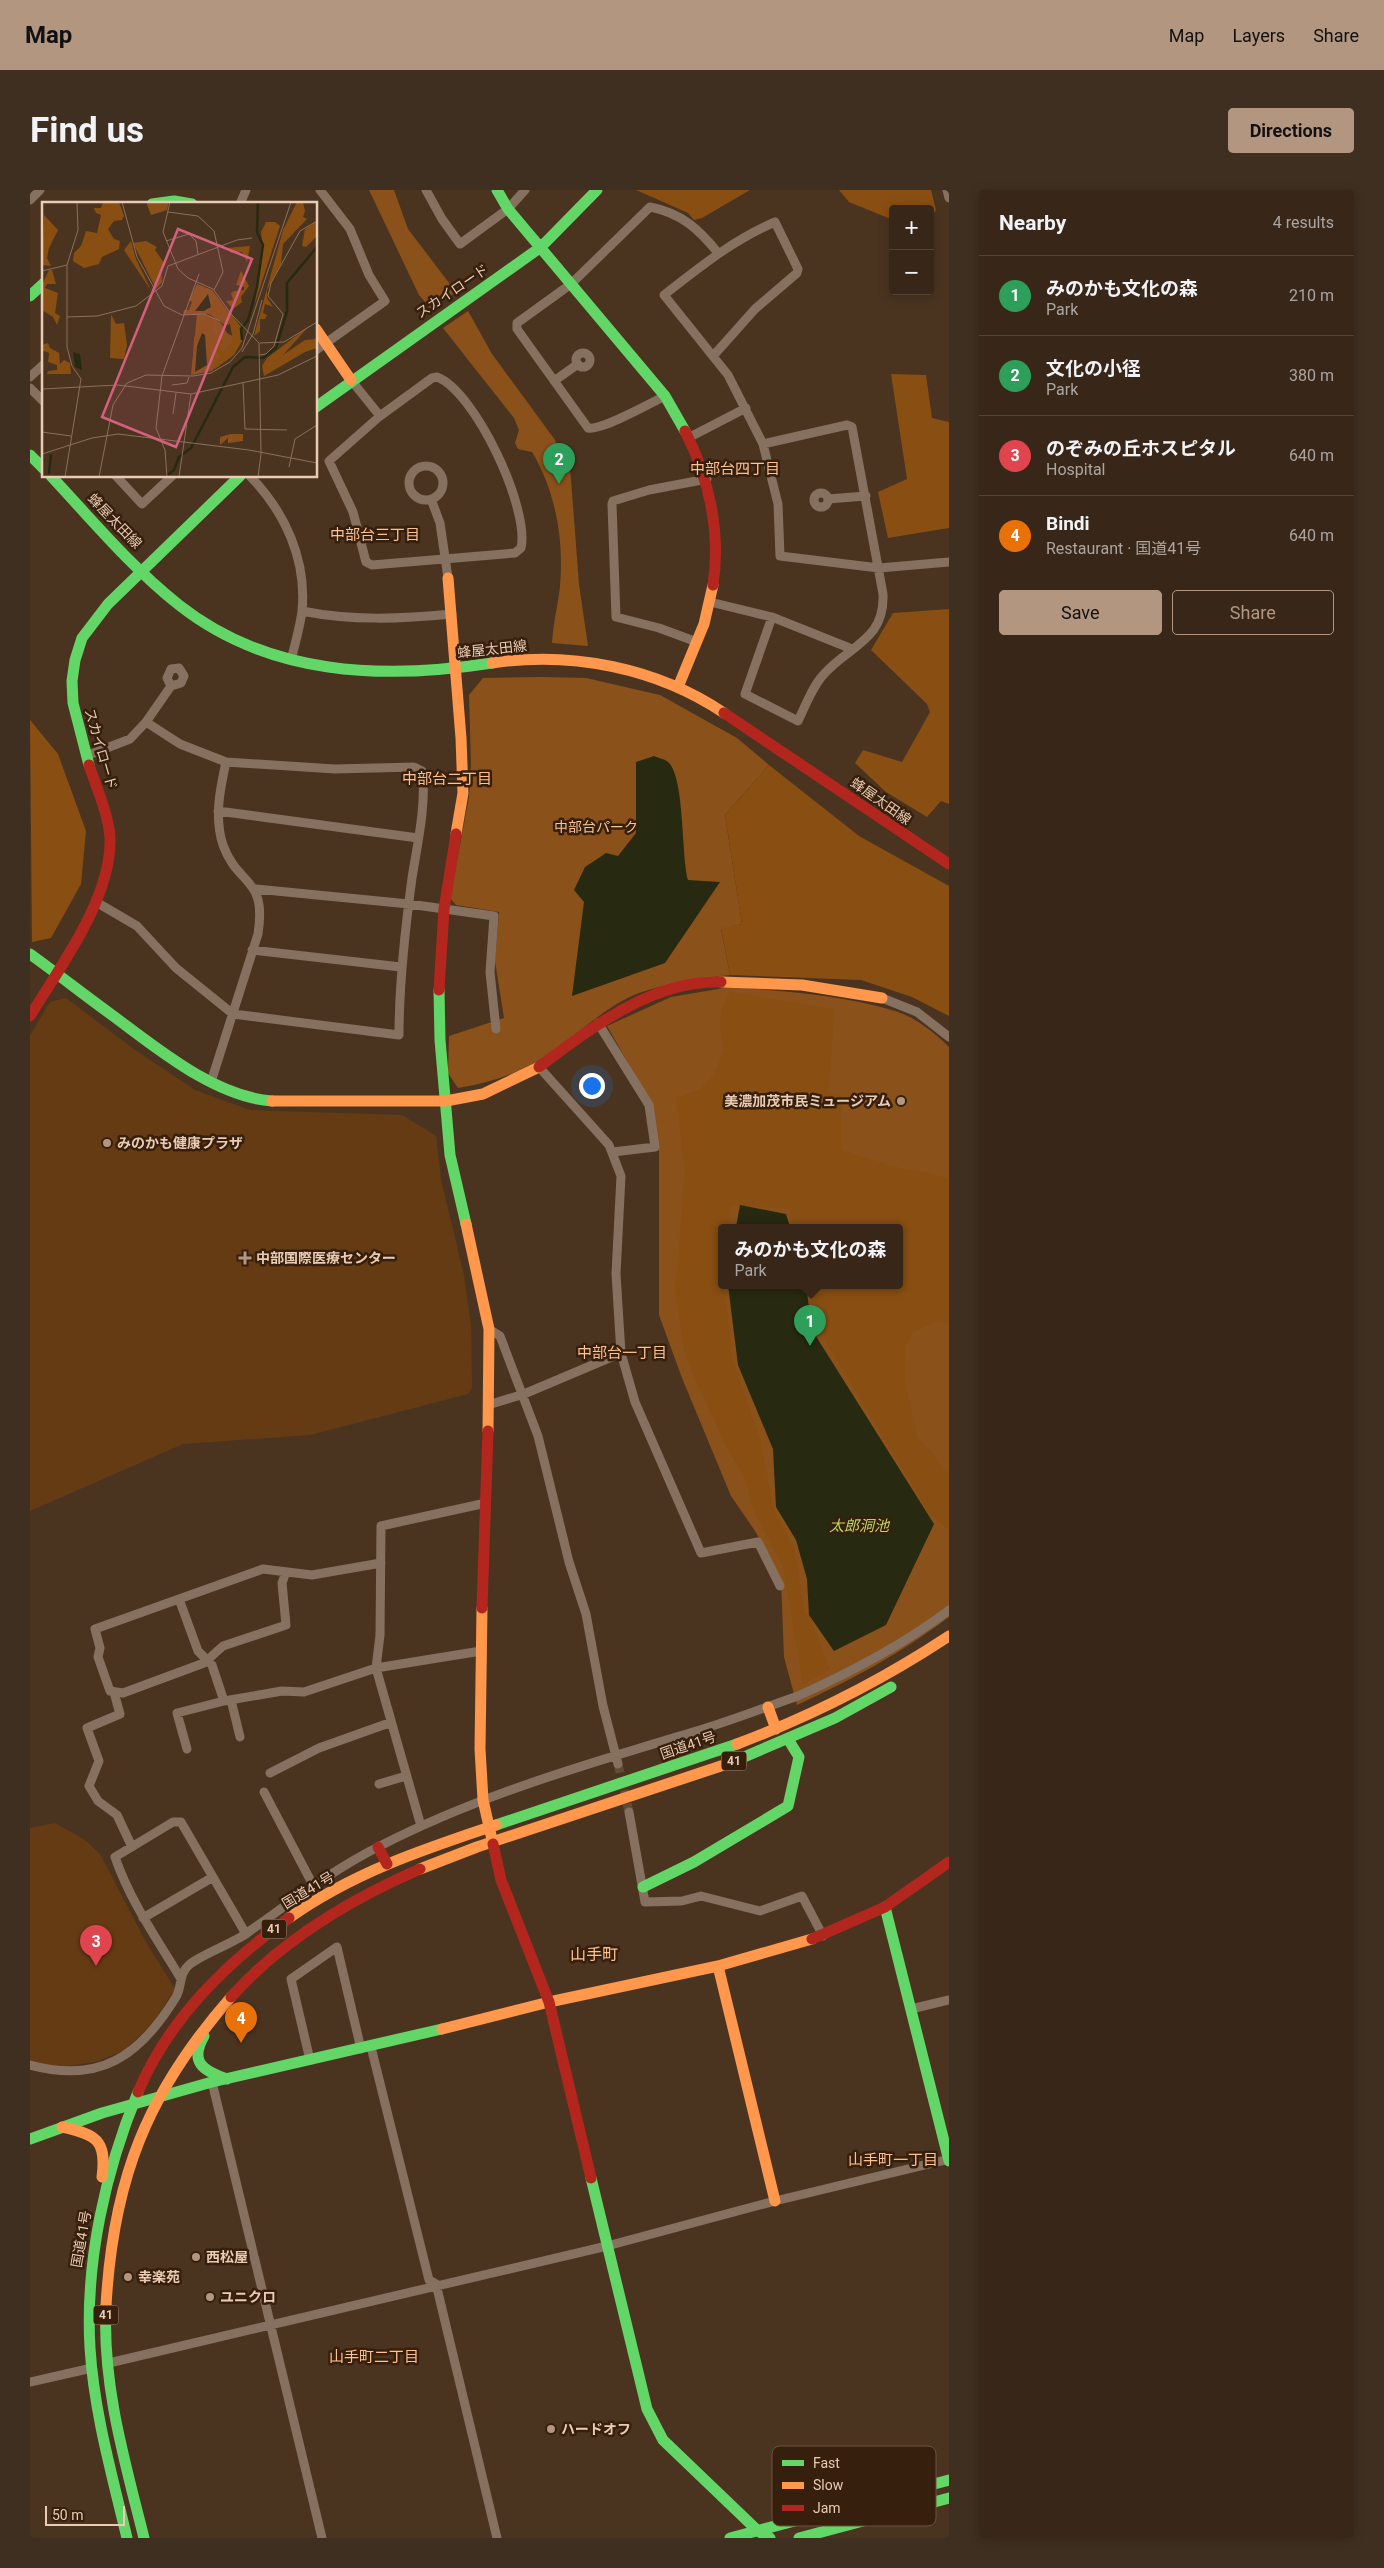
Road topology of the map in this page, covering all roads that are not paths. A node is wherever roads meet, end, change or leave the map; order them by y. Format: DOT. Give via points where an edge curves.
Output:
graph roads {
  1 [pos="40,190"];
  2 [pos="246,190"];
  3 [pos="320,190"];
  4 [pos="426,190"];
  5 [pos="497,190"];
  6 [pos="525,190"];
  7 [pos="597,190"];
  8 [pos="947,190"];
  9 [pos="949,198"];
  10 [pos="30,200"];
  11 [pos="167,202"];
  12 [pos="180,202"];
  13 [pos="241,202"];
  14 [pos="508,209"];
  15 [pos="542,247"];
  16 [pos="718,253"];
  17 [pos="571,284"];
  18 [pos="42,285"];
  19 [pos="30,296"];
  20 [pos="320,347"];
  21 [pos="714,355"];
  22 [pos="578,364"];
  23 [pos="42,366"];
  24 [pos="30,377"];
  25 [pos="351,380"];
  26 [pos="554,381"];
  27 [pos="30,388"];
  28 [pos="665,396"];
  29 [pos="42,400"];
  30 [pos="318,405"];
  31 [pos="746,408"];
  32 [pos="380,416"];
  33 [pos="690,437"];
  34 [pos="763,444"];
  35 [pos="30,455"];
  36 [pos="42,467"];
  37 [pos="53,478"];
  38 [pos="118,478"];
  39 [pos="170,478"];
  40 [pos="238,478"];
  41 [pos="252,478"];
  42 [pos="707,479"];
  43 [pos="866,496"];
  44 [pos="431,499"];
  45 [pos="828,499"];
  46 [pos="446,557"];
  47 [pos="949,562"];
  48 [pos="880,568"];
  49 [pos="142,570"];
  50 [pos="448,578"];
  51 [pos="710,602"];
  52 [pos="302,611"];
  53 [pos="452,614"];
  54 [pos="772,617"];
  55 [pos="697,642"];
  56 [pos="852,649"];
  57 [pos="292,660"];
  58 [pos="456,668"];
  59 [pos="171,686"];
  60 [pos="678,688"];
  61 [pos="146,722"];
  62 [pos="86,756"];
  63 [pos="226,762"];
  64 [pos="218,812"];
  65 [pos="418,838"];
  66 [pos="949,864"];
  67 [pos="256,889"];
  68 [pos="96,902"];
  69 [pos="408,904"];
  70 [pos="444,909"];
  71 [pos="252,950"];
  72 [pos="30,954"];
  73 [pos="401,967"];
  74 [pos="56,972"];
  75 [pos="882,998"];
  76 [pos="233,1014"];
  77 [pos="30,1016"];
  78 [pos="598,1022"];
  79 [pos="496,1029"];
  80 [pos="949,1037"];
  81 [pos="539,1067"];
  82 [pos="211,1082"];
  83 [pos="446,1101"];
  84 [pos="613,1152"];
  85 [pos="488,1329"];
  86 [pos="621,1353"];
  87 [pos="524,1394"];
  88 [pos="488,1405"];
  89 [pos="486,1503"];
  90 [pos="380,1563"];
  91 [pos="286,1572"];
  92 [pos="780,1586"];
  93 [pos="179,1599"];
  94 [pos="949,1610"];
  95 [pos="949,1636"];
  96 [pos="949,1648"];
  97 [pos="481,1651"];
  98 [pos="208,1659"];
  99 [pos="932,1662"];
  100 [pos="376,1668"];
  101 [pos="902,1680"];
  102 [pos="118,1693"];
  103 [pos="228,1701"];
  104 [pos="768,1706"];
  105 [pos="390,1723"];
  106 [pos="776,1729"];
  107 [pos="240,1737"];
  108 [pos="788,1739"];
  109 [pos="187,1750"];
  110 [pos="616,1760"];
  111 [pos="270,1773"];
  112 [pos="406,1776"];
  113 [pos="380,1784"];
  114 [pos="264,1792"];
  115 [pos="483,1800"];
  116 [pos="630,1812"];
  117 [pos="421,1826"];
  118 [pos="132,1847"];
  119 [pos="378,1847"];
  120 [pos="949,1862"];
  121 [pos="387,1864"];
  122 [pos="213,1877"];
  123 [pos="313,1885"];
  124 [pos="642,1887"];
  125 [pos="885,1907"];
  126 [pos="143,1918"];
  127 [pos="246,1934"];
  128 [pos="823,1936"];
  129 [pos="718,1966"];
  130 [pos="181,1978"];
  131 [pos="231,1997"];
  132 [pos="949,2000"];
  133 [pos="549,2002"];
  134 [pos="911,2009"];
  135 [pos="366,2048"];
  136 [pos="310,2060"];
  137 [pos="30,2066"];
  138 [pos="227,2079"];
  139 [pos="212,2082"];
  140 [pos="159,2097"];
  141 [pos="135,2104"];
  142 [pos="62,2127"];
  143 [pos="30,2139"];
  144 [pos="949,2160"];
  145 [pos="775,2201"];
  146 [pos="100,2216"];
  147 [pos="606,2246"];
  148 [pos="436,2284"];
  149 [pos="270,2323"];
  150 [pos="108,2363"];
  151 [pos="92,2368"];
  152 [pos="30,2382"];
  153 [pos="949,2480"];
  154 [pos="936,2483"];
  155 [pos="949,2498"];
  156 [pos="936,2501"];
  157 [pos="777,2526"];
  158 [pos="844,2526"];
  159 [pos="758,2531"];
  160 [pos="127,2538"];
  161 [pos="144,2538"];
  162 [pos="322,2538"];
  163 [pos="497,2538"];
  164 [pos="730,2538"];
  165 [pos="770,2538"];
  166 [pos="799,2538"];
  1 -- 10 [label="street"];
  2 -- 13 [label="street"];
  3 -- 20 [label="street" via="350,229 384,301"];
  4 -- 14 [label="street" via="460,244"];
  5 -- 14 [label="main road"];
  6 -- 14 [label="street"];
  7 -- 15 [label="main road, スカイロード"];
  8 -- 9 [label="street"];
  11 -- 12 [label="main road"];
  14 -- 15 [label="main road"];
  15 -- 17 [label="main road"];
  15 -- 25 [label="main road, スカイロード"];
  16 -- 17 [label="street" via="696,227 680,216 650,207"];
  16 -- 21 [label="street" via="664,295"];
  16 -- 21 [label="street" via="749,233 775,222 798,269 755,309"];
  17 -- 26 [label="street" via="516,325"];
  17 -- 28 [label="main road"];
  18 -- 19 [label="main road"];
  20 -- 25 [label="main road"];
  21 -- 31 [label="street"];
  22 -- 26 [label="street"];
  23 -- 24 [label="street"];
  25 -- 30 [label="main road, スカイロード"];
  25 -- 32 [label="street"];
  26 -- 28 [label="street" via="591,429"];
  27 -- 29 [label="street"];
  28 -- 33 [label="main road"];
  31 -- 33 [label="street"];
  31 -- 34 [label="street"];
  32 -- 46 [label="street" via="329,461 352,512 366,562 377,565"];
  32 -- 46 [label="street" via="437,377 458,394 478,419 498,453 514,493 521,548 515,553"];
  33 -- 42 [label="main road"];
  34 -- 43 [label="street" via="850,425"];
  34 -- 48 [label="street" via="778,504 780,556"];
  35 -- 36 [label="main road"];
  37 -- 49 [label="main road, 蜂屋太田線"];
  38 -- 39 [label="street" via="142,504"];
  40 -- 49 [label="main road, スカイロード"];
  41 -- 52 [label="street" via="279,512 294,543 301,572"];
  42 -- 51 [label="main road" via="716,532"];
  42 -- 55 [label="street" via="649,490 612,504 616,617"];
  43 -- 45 [label="street"];
  43 -- 48 [label="street"];
  44 -- 46 [label="street" via="440,523"];
  46 -- 50 [label="street"];
  47 -- 48 [label="street"];
  48 -- 56 [label="street" via="884,600 880,620 874,631"];
  49 -- 57 [label="main road, 蜂屋太田線" via="208,626 230,639"];
  49 -- 62 [label="main road, スカイロード" via="83,636 74,661 71,693 76,725"];
  50 -- 53 [label="main road"];
  51 -- 54 [label="street"];
  51 -- 55 [label="main road"];
  52 -- 53 [label="street" via="371,618"];
  52 -- 57 [label="street"];
  53 -- 58 [label="main road"];
  54 -- 56 [label="street"];
  54 -- 56 [label="street" via="745,694 798,721 820,678"];
  55 -- 60 [label="main road"];
  57 -- 58 [label="main road, 蜂屋太田線" via="346,671"];
  58 -- 60 [label="main road, 蜂屋太田線" via="552,658 586,661 626,670"];
  58 -- 70 [label="main road" via="462,793"];
  59 -- 61 [label="street"];
  60 -- 66 [label="main road, 蜂屋太田線" via="717,708"];
  61 -- 62 [label="street" via="130,739"];
  61 -- 63 [label="street" via="180,744"];
  62 -- 68 [label="main road, スカイロード" via="110,839 106,876"];
  63 -- 64 [label="street"];
  63 -- 65 [label="street" via="335,769 414,767 422,771 423,781"];
  64 -- 65 [label="street"];
  64 -- 67 [label="street" via="224,846 231,861"];
  65 -- 69 [label="street"];
  67 -- 69 [label="street"];
  67 -- 71 [label="street" via="261,915"];
  68 -- 74 [label="main road, スカイロード"];
  68 -- 76 [label="street" via="136,926 176,968"];
  69 -- 70 [label="street"];
  69 -- 73 [label="street"];
  70 -- 79 [label="street" via="494,916 490,972"];
  70 -- 83 [label="main road" via="439,990"];
  71 -- 73 [label="street"];
  71 -- 76 [label="street"];
  72 -- 74 [label="main road"];
  73 -- 76 [label="street" via="399,1035"];
  74 -- 77 [label="main road, スカイロード"];
  74 -- 82 [label="main road" via="167,1056"];
  75 -- 78 [label="main road" via="802,985 710,982 672,990"];
  75 -- 80 [label="street" via="917,1012"];
  76 -- 82 [label="street"];
  78 -- 81 [label="main road"];
  78 -- 84 [label="street" via="649,1105 655,1147"];
  81 -- 83 [label="main road" via="483,1094"];
  81 -- 84 [label="street" via="597,1128"];
  82 -- 83 [label="main road" via="258,1100"];
  83 -- 85 [label="main road" via="450,1155"];
  84 -- 86 [label="street" via="621,1176 616,1274"];
  85 -- 87 [label="street" via="500,1336"];
  85 -- 88 [label="main road"];
  86 -- 87 [label="street"];
  86 -- 92 [label="street" via="636,1402 701,1553 758,1542"];
  87 -- 88 [label="street"];
  87 -- 110 [label="street" via="586,1614"];
  88 -- 89 [label="main road"];
  89 -- 90 [label="street" via="381,1526"];
  89 -- 97 [label="main road"];
  90 -- 91 [label="street" via="312,1574"];
  90 -- 100 [label="street" via="380,1636"];
  91 -- 93 [label="street" via="263,1569"];
  91 -- 98 [label="street" via="282,1583 286,1625 224,1646"];
  93 -- 98 [label="street" via="198,1651"];
  93 -- 102 [label="street" via="95,1629 100,1648 98,1657 107,1683 110,1691"];
  94 -- 104 [label="street" via="845,1675"];
  95 -- 106 [label="main road, 国道41号 / 41" via="877,1683 826,1709"];
  96 -- 99 [label="main road"];
  97 -- 100 [label="street"];
  97 -- 115 [label="main road"];
  98 -- 102 [label="street"];
  98 -- 103 [label="street"];
  100 -- 103 [label="street" via="304,1692 282,1691"];
  100 -- 105 [label="street"];
  101 -- 108 [label="main road, 41" via="871,1699"];
  102 -- 118 [label="street" via="120,1714 86,1728 99,1761 90,1786 98,1801 117,1815"];
  103 -- 107 [label="street"];
  103 -- 109 [label="street" via="177,1714"];
  104 -- 106 [label="main road"];
  104 -- 110 [label="street"];
  105 -- 111 [label="street" via="319,1748"];
  105 -- 112 [label="street"];
  106 -- 121 [label="main road, 国道41号 / 41"];
  108 -- 124 [label="main road" via="799,1757 788,1806 694,1862"];
  108 -- 131 [label="main road, 41" via="634,1797 416,1871 348,1904 305,1931"];
  110 -- 115 [label="street"];
  112 -- 113 [label="street"];
  112 -- 117 [label="street"];
  114 -- 123 [label="street"];
  115 -- 117 [label="street"];
  115 -- 133 [label="main road" via="501,1880"];
  116 -- 124 [label="street"];
  117 -- 119 [label="street"];
  118 -- 122 [label="street" via="173,1822 181,1822"];
  118 -- 126 [label="street" via="115,1857"];
  119 -- 121 [label="main road"];
  119 -- 123 [label="street"];
  120 -- 125 [label="main road"];
  121 -- 141 [label="main road, 国道41号 / 41" via="287,1920 218,1977 170,2032"];
  122 -- 126 [label="street"];
  122 -- 127 [label="street"];
  123 -- 127 [label="street"];
  124 -- 128 [label="street" via="645,1902 701,1896 760,1911 802,1896"];
  125 -- 128 [label="main road"];
  125 -- 134 [label="main road"];
  126 -- 130 [label="street"];
  127 -- 130 [label="street" via="188,1965"];
  128 -- 129 [label="main road"];
  129 -- 133 [label="main road"];
  129 -- 145 [label="main road"];
  130 -- 137 [label="street" via="178,1994 163,2018 139,2045 111,2065 55,2072"];
  131 -- 138 [label="main road" via="202,2038 196,2058 211,2074"];
  131 -- 140 [label="main road, 41" via="199,2032 172,2071"];
  132 -- 134 [label="street"];
  133 -- 135 [label="main road"];
  133 -- 147 [label="main road"];
  134 -- 144 [label="main road"];
  135 -- 136 [label="main road"];
  135 -- 136 [label="street" via="337,1947 291,1979"];
  135 -- 148 [label="street" via="429,2280"];
  136 -- 138 [label="main road"];
  138 -- 139 [label="main road"];
  139 -- 140 [label="main road"];
  139 -- 149 [label="street"];
  140 -- 141 [label="main road"];
  140 -- 150 [label="main road, 41" via="126,2174 117,2212 105,2326"];
  141 -- 142 [label="main road"];
  141 -- 146 [label="main road, 国道41号 / 41" via="118,2150"];
  142 -- 143 [label="main road"];
  142 -- 146 [label="main road" via="88,2132 100,2142 105,2159 98,2196"];
  144 -- 145 [label="street"];
  145 -- 147 [label="street"];
  146 -- 151 [label="main road, 国道41号 / 41" via="90,2270"];
  147 -- 148 [label="street"];
  147 -- 159 [label="main road" via="646,2409 653,2424 663,2440"];
  148 -- 149 [label="street"];
  148 -- 163 [label="street"];
  149 -- 150 [label="street"];
  149 -- 162 [label="street"];
  150 -- 161 [label="main road, 41"];
  151 -- 152 [label="street"];
  151 -- 160 [label="main road, 国道41号 / 41"];
  153 -- 154 [label="main road"];
  155 -- 156 [label="main road"];
  157 -- 159 [label="main road"];
  158 -- 166 [label="main road"];
  159 -- 164 [label="main road"];
  159 -- 165 [label="main road"];
}
